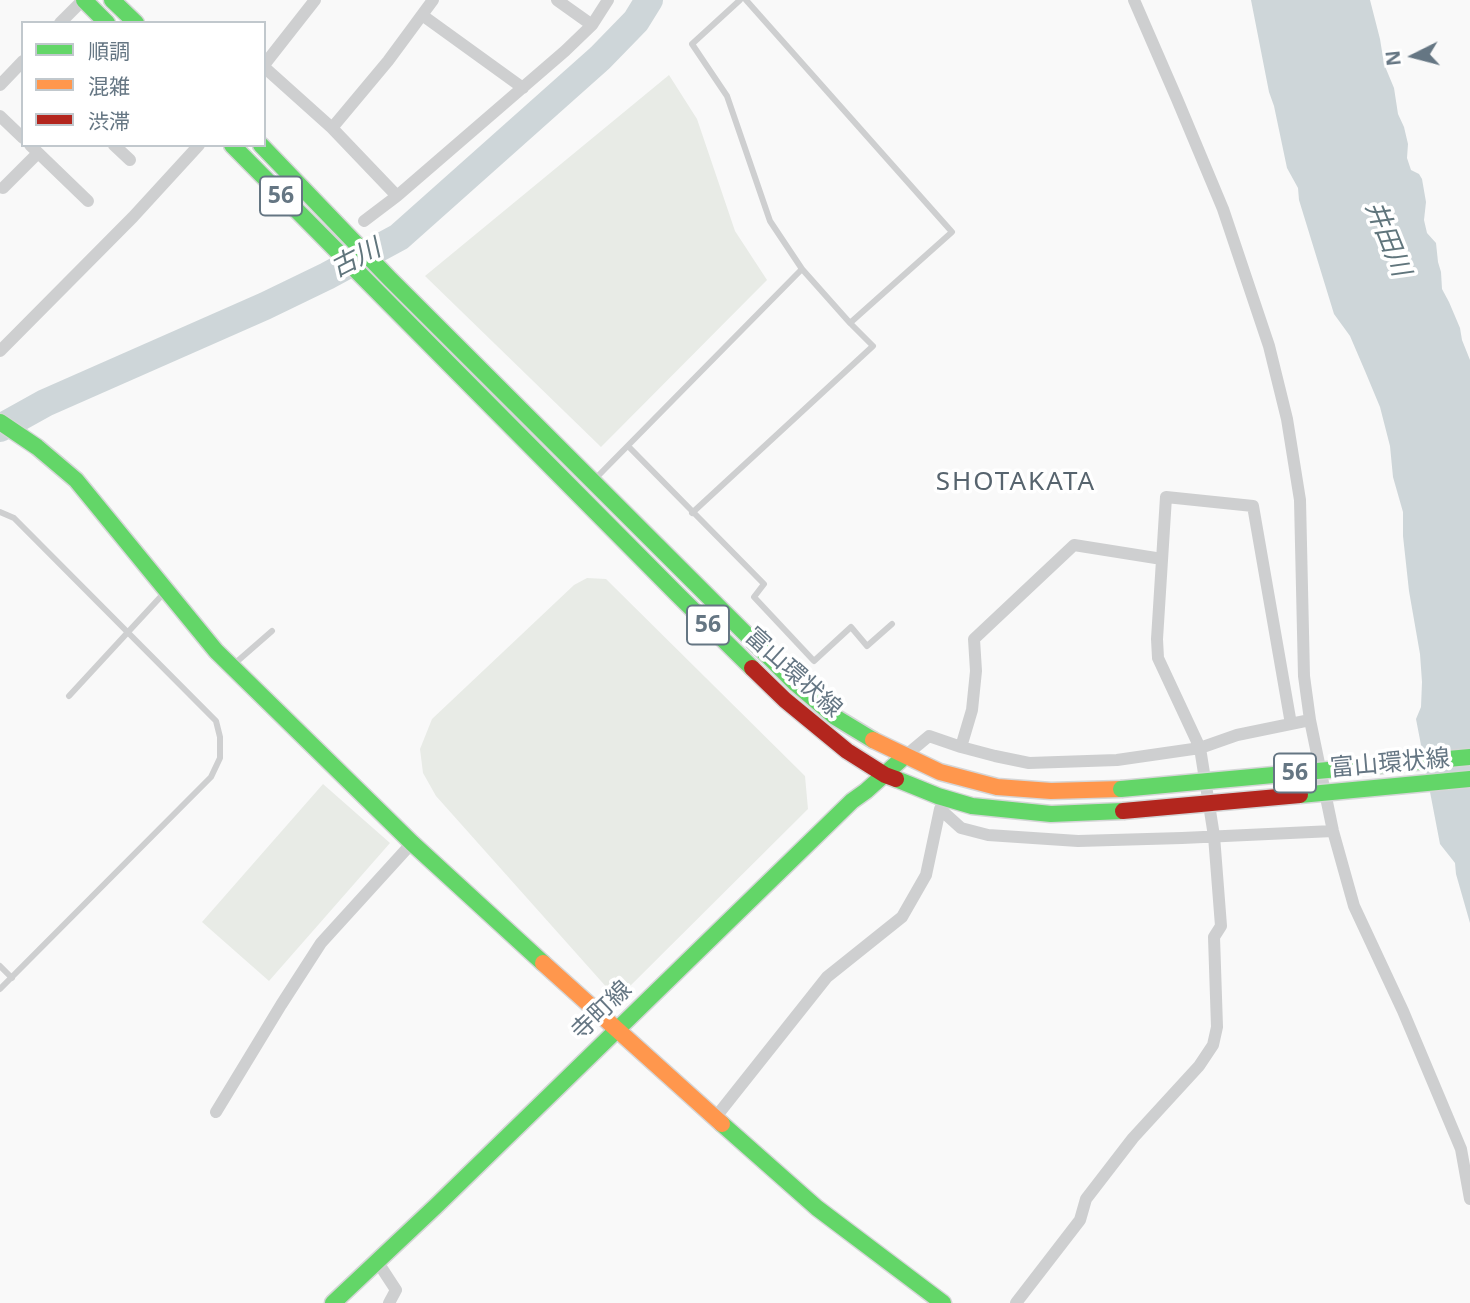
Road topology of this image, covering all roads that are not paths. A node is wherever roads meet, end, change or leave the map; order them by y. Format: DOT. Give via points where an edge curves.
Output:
graph roads {
  1 [pos="83,0"];
  2 [pos="112,0"];
  3 [pos="315,0"];
  4 [pos="433,0"];
  5 [pos="557,0"];
  6 [pos="608,0"];
  7 [pos="740,0"];
  8 [pos="746,0"];
  9 [pos="1134,0"];
  10 [pos="422,15"];
  11 [pos="62,21"];
  12 [pos="105,21"];
  13 [pos="134,21"];
  14 [pos="592,25"];
  15 [pos="21,63"];
  16 [pos="266,63"];
  17 [pos="266,68"];
  18 [pos="0,85"];
  19 [pos="523,88"];
  20 [pos="0,116"];
  21 [pos="332,128"];
  22 [pos="21,136"];
  23 [pos="116,147"];
  24 [pos="198,147"];
  25 [pos="234,147"];
  26 [pos="263,147"];
  27 [pos="34,149"];
  28 [pos="130,160"];
  29 [pos="3,188"];
  30 [pos="397,196"];
  31 [pos="88,201"];
  32 [pos="364,221"];
  33 [pos="802,269"];
  34 [pos="850,323"];
  35 [pos="0,351"];
  36 [pos="0,422"];
  37 [pos="628,446"];
  38 [pos="593,481"];
  39 [pos="0,512"];
  40 [pos="692,513"];
  41 [pos="1162,559"];
  42 [pos="166,591"];
  43 [pos="892,624"];
  44 [pos="272,631"];
  45 [pos="128,632"];
  46 [pos="232,667"];
  47 [pos="69,696"];
  48 [pos="1310,720"];
  49 [pos="1291,724"];
  50 [pos="961,747"];
  51 [pos="1200,748"];
  52 [pos="905,756"];
  53 [pos="1470,757"];
  54 [pos="885,775"];
  55 [pos="1470,779"];
  56 [pos="1333,831"];
  57 [pos="1214,836"];
  58 [pos="412,843"];
  59 [pos="0,966"];
  60 [pos="12,978"];
  61 [pos="0,989"];
  62 [pos="616,1030"];
  63 [pos="216,1112"];
  64 [pos="715,1118"];
  65 [pos="1470,1199"];
  66 [pos="377,1261"];
  67 [pos="333,1303"];
  68 [pos="389,1303"];
  69 [pos="943,1303"];
  70 [pos="1016,1303"];
  1 -- 11 [label="street"];
  1 -- 12 [label="main road"];
  2 -- 13 [label="main road"];
  3 -- 16 [label="street"];
  4 -- 10 [label="street"];
  5 -- 14 [label="street"];
  6 -- 14 [label="street"];
  7 -- 33 [label="lane" via="692,44 727,96 770,221"];
  8 -- 34 [label="lane" via="952,232"];
  9 -- 48 [label="street" via="1223,209 1269,345 1300,500 1304,676"];
  10 -- 19 [label="street"];
  10 -- 21 [label="street"];
  14 -- 19 [label="street"];
  15 -- 18 [label="street"];
  17 -- 21 [label="street"];
  19 -- 30 [label="street"];
  20 -- 22 [label="street"];
  21 -- 30 [label="street"];
  23 -- 28 [label="street"];
  24 -- 35 [label="street"];
  25 -- 54 [label="main road, 富山環状線 / 56" via="785,700 847,751"];
  26 -- 38 [label="main road, 富山環状線 / 56"];
  27 -- 29 [label="street"];
  27 -- 31 [label="street"];
  30 -- 32 [label="street"];
  33 -- 34 [label="lane"];
  33 -- 37 [label="lane"];
  34 -- 40 [label="lane" via="873,346"];
  36 -- 42 [label="main road" via="76,480"];
  37 -- 38 [label="lane"];
  37 -- 40 [label="lane"];
  38 -- 52 [label="main road, 富山環状線 / 56" via="796,684 835,717"];
  39 -- 45 [label="lane" via="14,518"];
  40 -- 43 [label="lane" via="764,584 754,597 814,661 851,627 867,646"];
  41 -- 49 [label="street" via="1166,497 1253,506"];
  41 -- 50 [label="street" via="1074,545 974,639 972,710"];
  41 -- 51 [label="street" via="1158,657"];
  42 -- 45 [label="lane"];
  42 -- 46 [label="main road"];
  44 -- 46 [label="lane"];
  45 -- 47 [label="lane"];
  45 -- 60 [label="lane" via="216,721 220,758 212,777"];
  46 -- 58 [label="main road"];
  48 -- 49 [label="street"];
  48 -- 56 [label="street"];
  49 -- 51 [label="street"];
  50 -- 51 [label="street" via="1029,763 1117,760"];
  50 -- 52 [label="street" via="929,736"];
  51 -- 57 [label="street"];
  52 -- 53 [label="main road, 富山環状線 / 56, bridge" via="940,772 997,787 1051,791 1121,789"];
  52 -- 54 [label="main road, 寺町線"];
  54 -- 55 [label="main road, 富山環状線 / 56, bridge" via="972,806 1051,814"];
  54 -- 62 [label="main road, 寺町線" via="852,801"];
  56 -- 57 [label="street"];
  56 -- 65 [label="street" via="1354,906 1461,1149"];
  57 -- 64 [label="street" via="1078,841 988,835 961,828 940,809 926,875 902,917 827,977"];
  57 -- 70 [label="street" via="1221,926 1214,937 1217,1027 1213,1045 1086,1199 1080,1220"];
  58 -- 62 [label="main road"];
  58 -- 63 [label="street" via="321,943"];
  59 -- 60 [label="lane"];
  60 -- 61 [label="lane"];
  62 -- 64 [label="main road"];
  62 -- 66 [label="main road, 寺町線"];
  64 -- 69 [label="main road" via="817,1208"];
  66 -- 67 [label="main road, 寺町線"];
  66 -- 68 [label="street" via="396,1290"];
}
